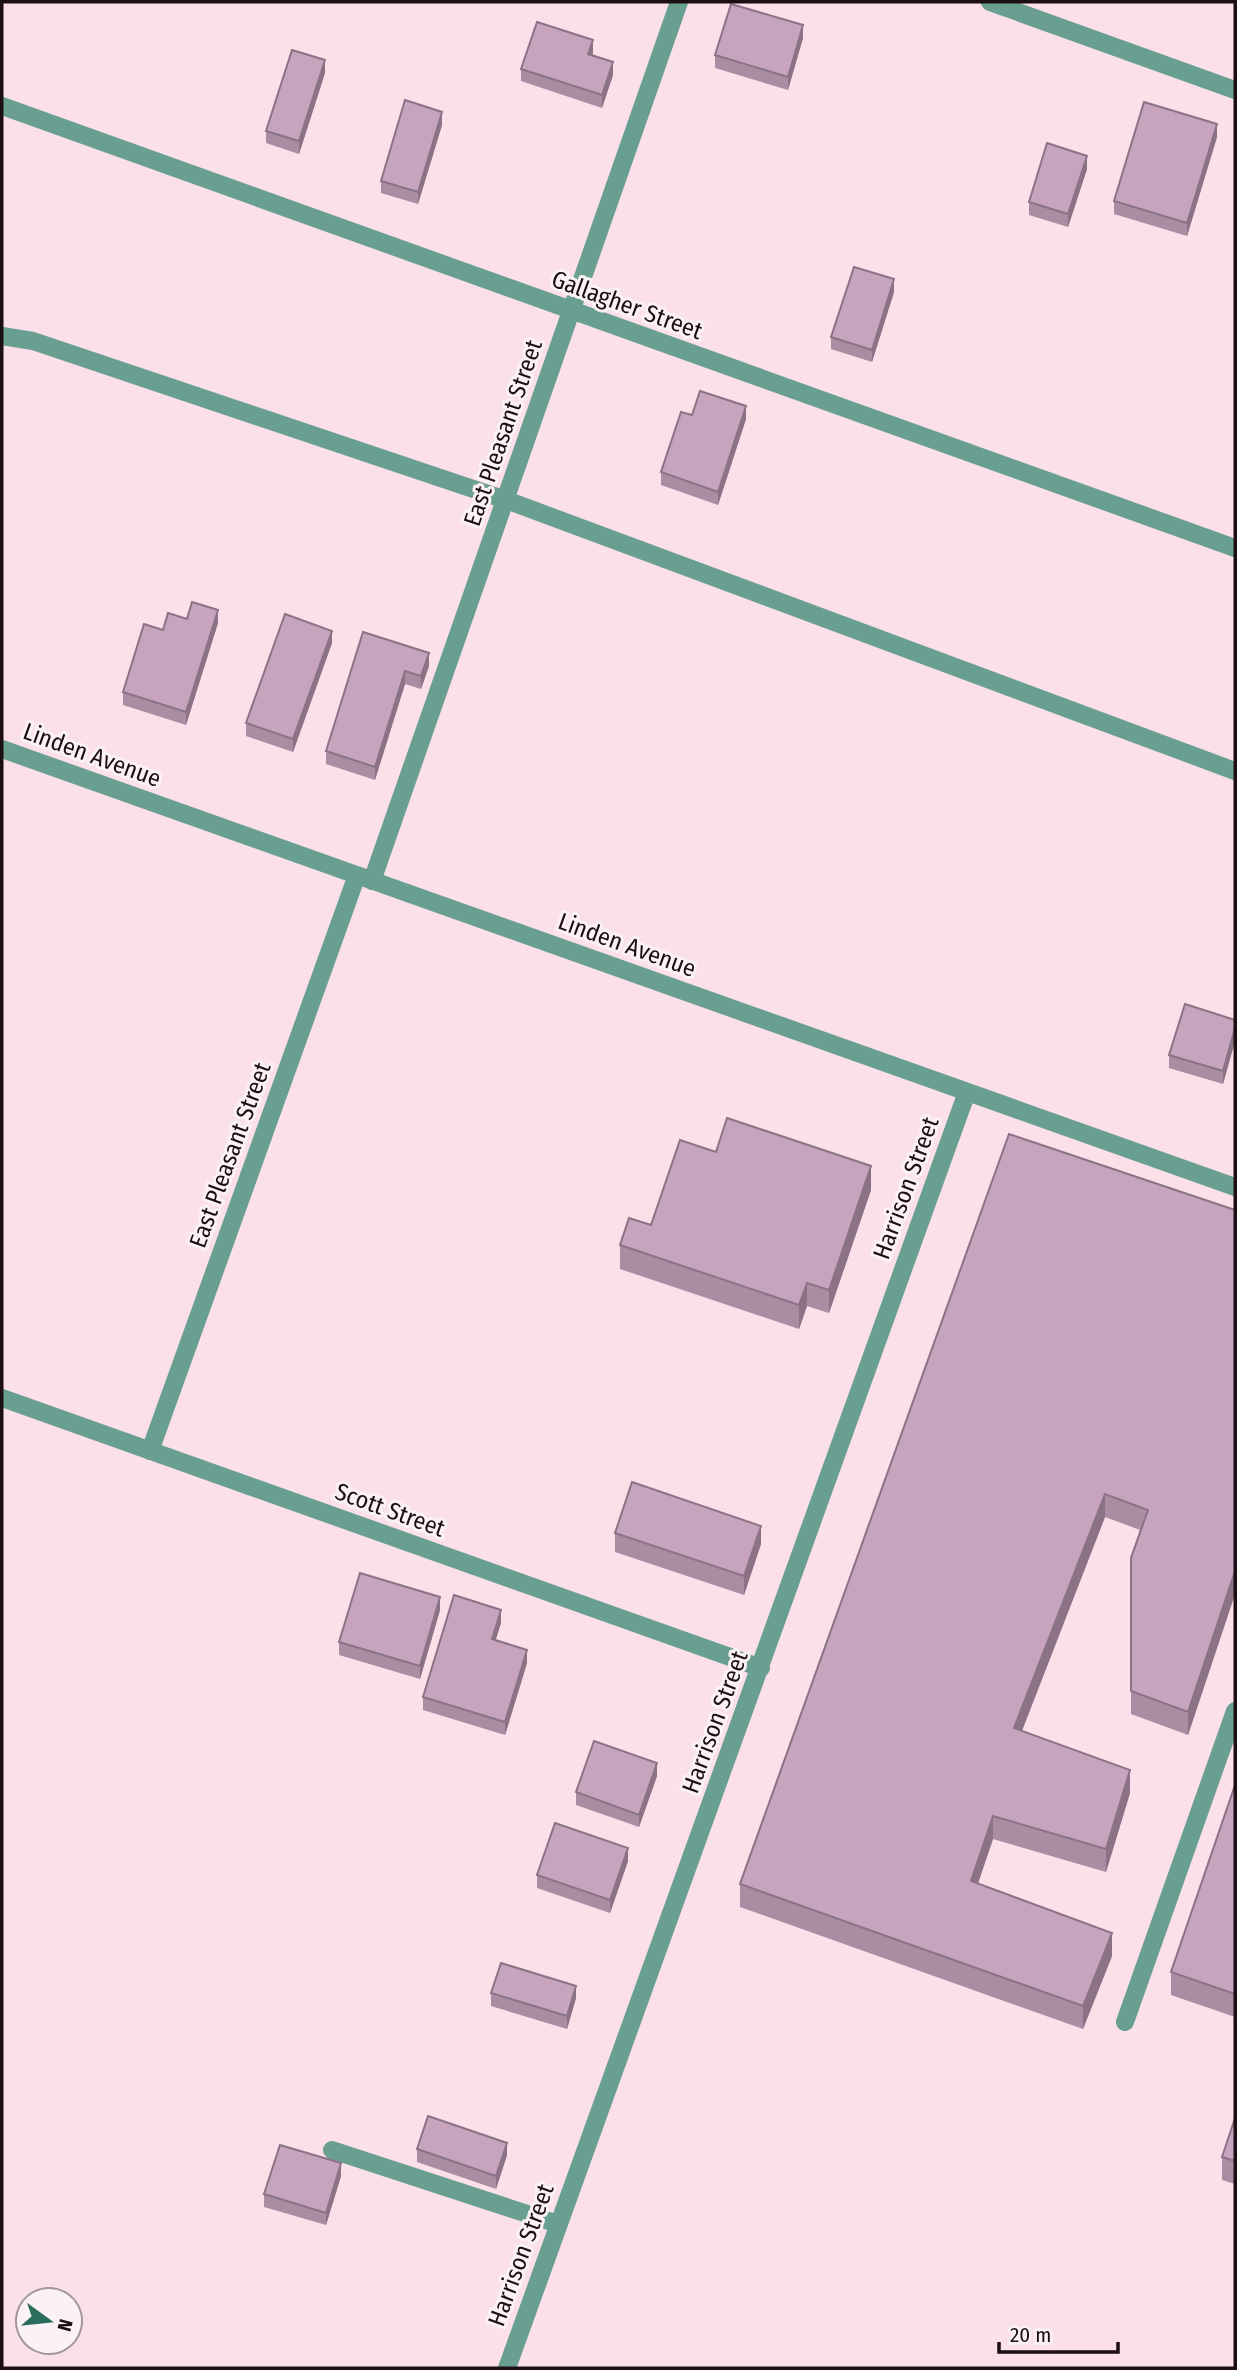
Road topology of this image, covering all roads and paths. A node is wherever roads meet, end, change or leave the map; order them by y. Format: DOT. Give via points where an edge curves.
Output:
graph roads {
  1 [pos="679,2"];
  2 [pos="990,2"];
  3 [pos="1235,90"];
  4 [pos="2,106"];
  5 [pos="571,311"];
  6 [pos="2,336"];
  7 [pos="506,499"];
  8 [pos="1235,548"];
  9 [pos="2,749"];
  10 [pos="1235,771"];
  11 [pos="365,878"];
  12 [pos="967,1092"];
  13 [pos="1235,1187"];
  14 [pos="2,1398"];
  15 [pos="150,1451"];
  16 [pos="761,1668"];
  17 [pos="1235,1711"];
  18 [pos="1125,2022"];
  19 [pos="332,2150"];
  20 [pos="558,2224"];
  21 [pos="507,2368"];
  1 -- 5 [label="street, East Pleasant Street"];
  2 -- 3 [label="street"];
  4 -- 5 [label="street, Gallagher Street"];
  5 -- 7 [label="street, East Pleasant Street"];
  5 -- 8 [label="street, Gallagher Street"];
  6 -- 7 [label="street" via="33,341"];
  7 -- 10 [label="street"];
  7 -- 11 [label="street, East Pleasant Street"];
  9 -- 11 [label="street, Linden Avenue"];
  11 -- 12 [label="street, Linden Avenue"];
  11 -- 15 [label="street, East Pleasant Street"];
  12 -- 13 [label="street, Linden Avenue"];
  12 -- 16 [label="street, Harrison Street"];
  14 -- 15 [label="street, Scott Street"];
  15 -- 16 [label="street, Scott Street"];
  16 -- 20 [label="street, Harrison Street"];
  17 -- 18 [label="street"];
  19 -- 20 [label="street"];
  20 -- 21 [label="street, Harrison Street"];
}
